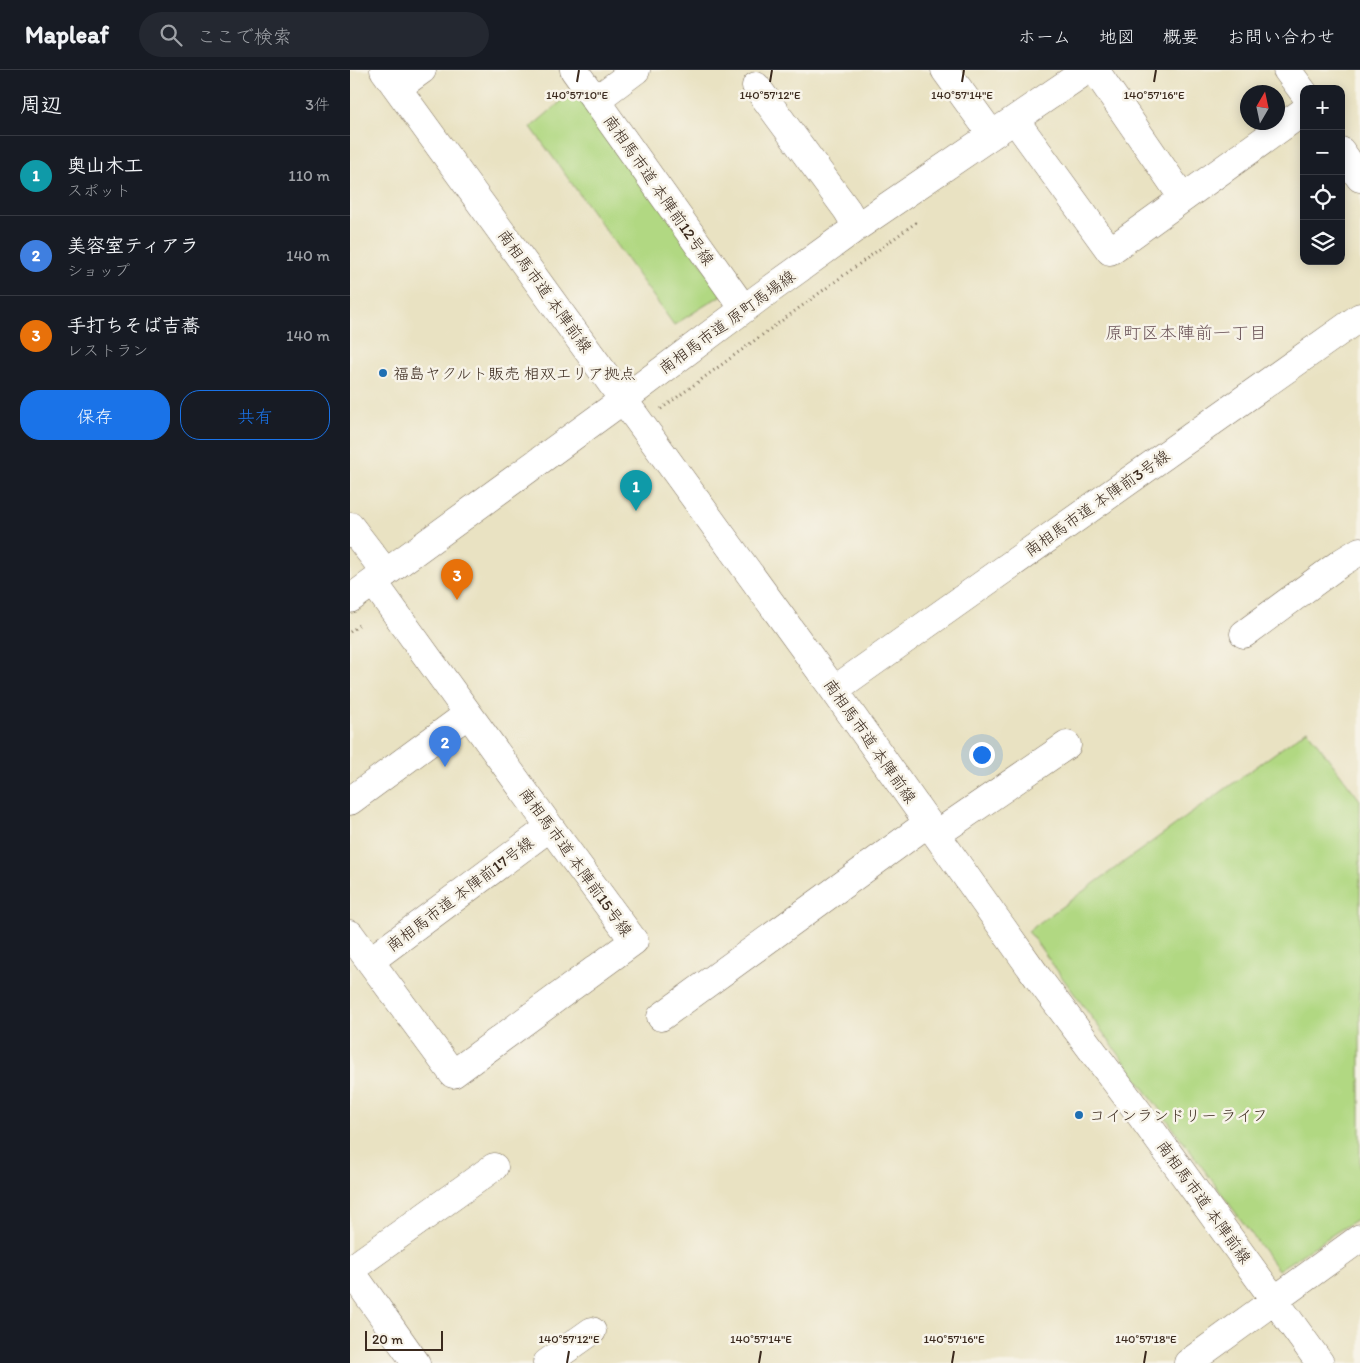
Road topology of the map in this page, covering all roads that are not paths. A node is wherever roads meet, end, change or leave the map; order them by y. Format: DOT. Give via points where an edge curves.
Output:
graph roads {
  1 [pos="422,70"];
  2 [pos="574,70"];
  3 [pos="636,70"];
  4 [pos="945,70"];
  5 [pos="1086,70"];
  6 [pos="1095,70"];
  7 [pos="1287,70"];
  8 [pos="391,79"];
  9 [pos="756,86"];
  10 [pos="1300,88"];
  11 [pos="596,100"];
  12 [pos="1300,114"];
  13 [pos="1015,120"];
  14 [pos="992,135"];
  15 [pos="1183,198"];
  16 [pos="857,228"];
  17 [pos="744,309"];
  18 [pos="1360,317"];
  19 [pos="623,399"];
  20 [pos="350,526"];
  21 [pos="1360,551"];
  22 [pos="380,578"];
  23 [pos="350,599"];
  24 [pos="1244,634"];
  25 [pos="834,690"];
  26 [pos="468,714"];
  27 [pos="1067,745"];
  28 [pos="350,801"];
  29 [pos="550,827"];
  30 [pos="933,828"];
  31 [pos="350,934"];
  32 [pos="370,961"];
  33 [pos="661,1018"];
  34 [pos="494,1167"];
  35 [pos="1360,1238"];
  36 [pos="350,1270"];
  37 [pos="1274,1300"];
  38 [pos="592,1331"];
  39 [pos="416,1363"];
  40 [pos="547,1363"];
  41 [pos="1188,1363"];
  42 [pos="1320,1363"];
  1 -- 8 [label="street"];
  2 -- 11 [label="street, 南相馬市道 本陣前12号線"];
  3 -- 11 [label="street"];
  4 -- 14 [label="street"];
  5 -- 13 [label="street, 南相馬市道 原町馬場線"];
  6 -- 15 [label="street"];
  7 -- 10 [label="street"];
  8 -- 19 [label="street, 南相馬市道 本陣前線"];
  9 -- 16 [label="street"];
  11 -- 17 [label="street, 南相馬市道 本陣前12号線"];
  12 -- 15 [label="street"];
  13 -- 14 [label="street, 南相馬市道 原町馬場線"];
  13 -- 15 [label="street" via="1110,251"];
  14 -- 16 [label="street, 南相馬市道 原町馬場線"];
  16 -- 17 [label="street, 南相馬市道 原町馬場線"];
  17 -- 19 [label="street, 南相馬市道 原町馬場線"];
  18 -- 25 [label="street, 南相馬市道 本陣前3号線"];
  19 -- 22 [label="street, 南相馬市道 原町馬場線"];
  19 -- 25 [label="street, 南相馬市道 本陣前線"];
  20 -- 22 [label="street, 南相馬市道 本陣前15号線"];
  21 -- 24 [label="street"];
  22 -- 23 [label="street, 南相馬市道 原町馬場線"];
  22 -- 26 [label="street, 南相馬市道 本陣前15号線"];
  25 -- 30 [label="street, 南相馬市道 本陣前線"];
  26 -- 28 [label="street"];
  26 -- 29 [label="street, 南相馬市道 本陣前15号線"];
  27 -- 30 [label="street"];
  29 -- 32 [label="street, 南相馬市道 本陣前17号線"];
  29 -- 32 [label="street, 南相馬市道 本陣前15号線" via="634,940 626,946 453,1074"];
  30 -- 33 [label="street"];
  30 -- 37 [label="street, 南相馬市道 本陣前線" via="1038,978"];
  31 -- 32 [label="street, 南相馬市道 本陣前15号線"];
  34 -- 36 [label="street"];
  35 -- 37 [label="street"];
  36 -- 39 [label="street"];
  37 -- 41 [label="street"];
  37 -- 42 [label="street, 南相馬市道 本陣前線"];
  38 -- 40 [label="street"];
}
